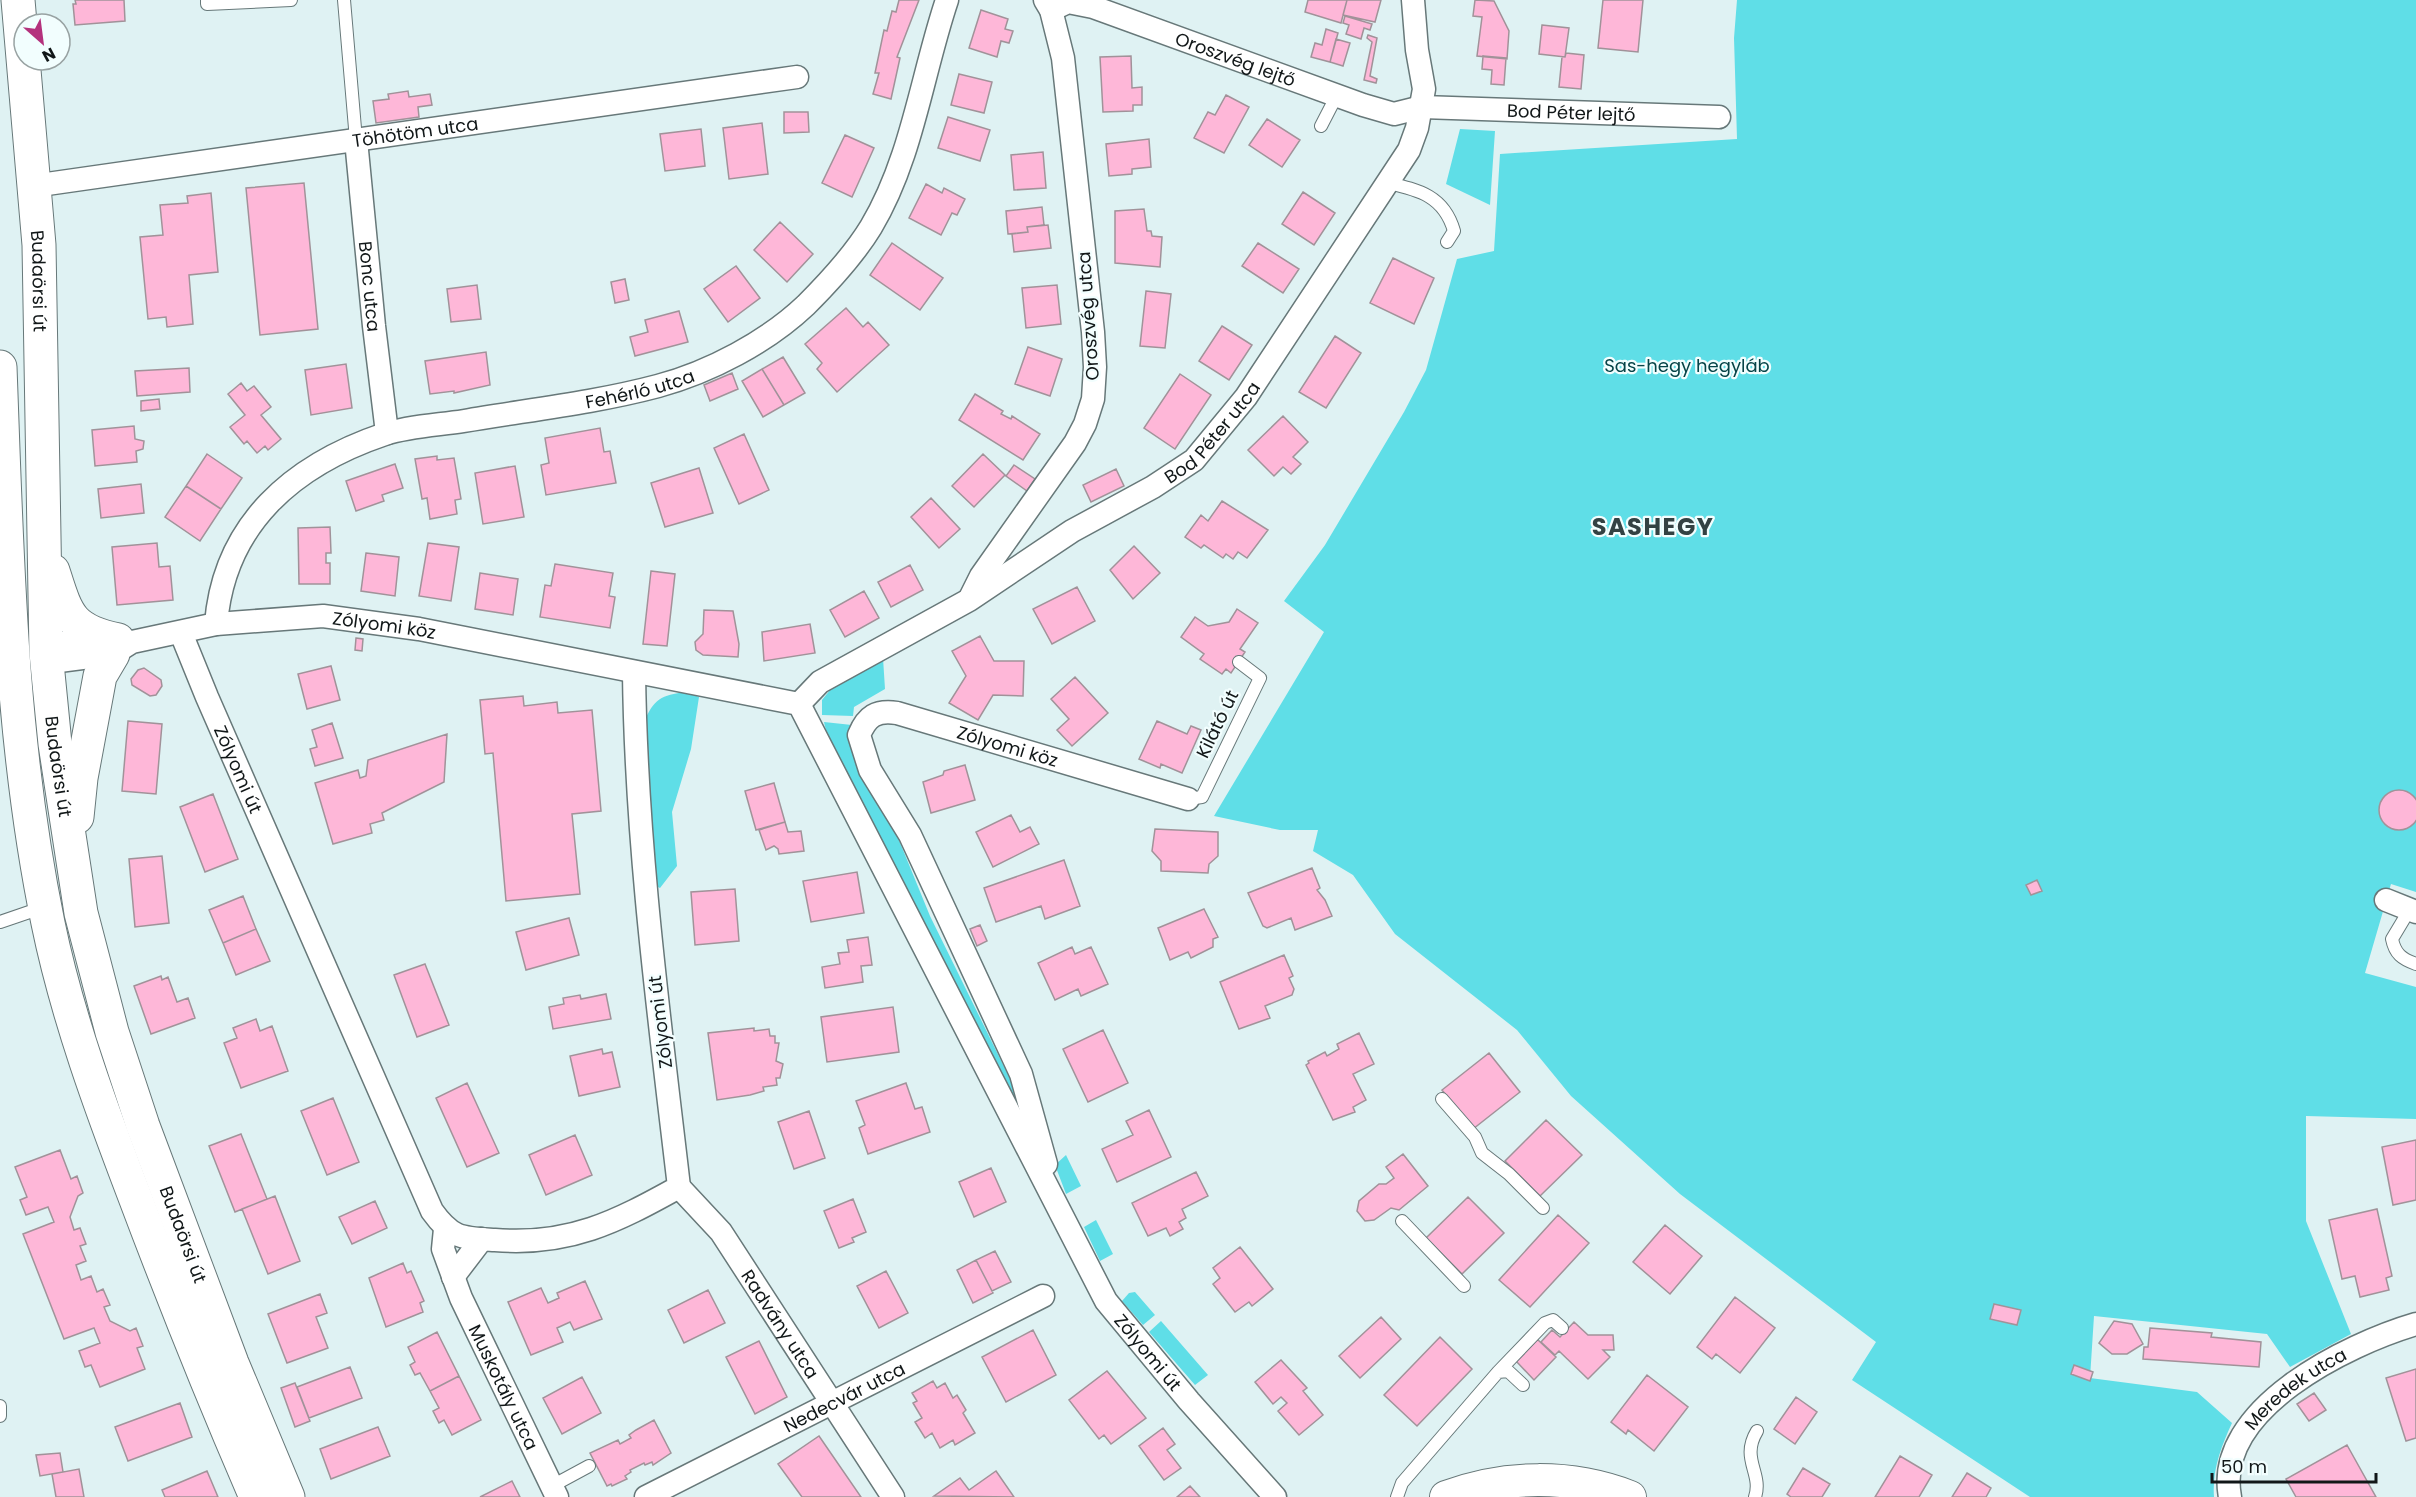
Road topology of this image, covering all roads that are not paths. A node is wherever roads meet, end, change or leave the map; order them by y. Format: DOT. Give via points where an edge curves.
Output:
graph roads {
  1 [pos="18,0"];
  2 [pos="207,0"];
  3 [pos="291,0"];
  4 [pos="344,0"];
  5 [pos="947,0"];
  6 [pos="1413,0"];
  7 [pos="1048,5"];
  8 [pos="797,76"];
  9 [pos="1337,95"];
  10 [pos="1422,107"];
  11 [pos="1719,117"];
  12 [pos="1321,126"];
  13 [pos="356,140"];
  14 [pos="1388,183"];
  15 [pos="33,186"];
  16 [pos="1447,242"];
  17 [pos="0,367"];
  18 [pos="387,433"];
  19 [pos="47,550"];
  20 [pos="8,580"];
  21 [pos="969,600"];
  22 [pos="216,624"];
  23 [pos="181,633"];
  24 [pos="121,645"];
  25 [pos="54,652"];
  26 [pos="1239,662"];
  27 [pos="634,672"];
  28 [pos="16,702"];
  29 [pos="799,704"];
  30 [pos="864,756"];
  31 [pos="1188,799"];
  32 [pos="72,863"];
  33 [pos="2386,900"];
  34 [pos="45,907"];
  35 [pos="2413,911"];
  36 [pos="0,922"];
  37 [pos="2416,964"];
  38 [pos="1442,1099"];
  39 [pos="680,1187"];
  40 [pos="1050,1190"];
  41 [pos="1543,1208"];
  42 [pos="1402,1221"];
  43 [pos="445,1229"];
  44 [pos="482,1239"];
  45 [pos="453,1277"];
  46 [pos="1464,1286"];
  47 [pos="1042,1296"];
  48 [pos="2416,1324"];
  49 [pos="1562,1328"];
  50 [pos="1498,1372"];
  51 [pos="1523,1384"];
  52 [pos="832,1404"];
  53 [pos="0,1406"];
  54 [pos="0,1416"];
  55 [pos="1757,1431"];
  56 [pos="589,1466"];
  57 [pos="554,1492"];
  58 [pos="255,1497"];
  59 [pos="288,1497"];
  60 [pos="646,1497"];
  61 [pos="893,1497"];
  62 [pos="1275,1497"];
  63 [pos="1397,1497"];
  64 [pos="1446,1497"];
  65 [pos="1630,1497"];
  66 [pos="1755,1497"];
  67 [pos="2230,1497"];
  1 -- 15 [label="main road, Budaörsi út"];
  2 -- 3 [label="lane" via="207,4"];
  4 -- 13 [label="lane"];
  5 -- 18 [label="street, Fehérló utca" via="902,154 871,227 806,304 771,334 700,371 660,386"];
  6 -- 10 [label="street, Bod Péter utca" via="1424,89"];
  7 -- 9 [label="street, Oroszvég lejtő" via="1068,2 1093,7"];
  7 -- 21 [label="street, Oroszvég utca" via="1063,58 1091,321 1093,399 1075,443 981,576"];
  8 -- 13 [label="street, Töhötöm utca"];
  9 -- 10 [label="street, Oroszvég lejtő" via="1394,114"];
  9 -- 12 [label="lane"];
  10 -- 11 [label="street, Bod Péter lejtő"];
  10 -- 14 [label="street, Bod Péter utca" via="1409,150"];
  13 -- 15 [label="street, Töhötöm utca"];
  13 -- 18 [label="street, Bonc utca"];
  14 -- 16 [label="lane" via="1420,191 1437,202 1454,231"];
  14 -- 21 [label="street, Bod Péter utca" via="1246,397 1194,460 1072,531"];
  15 -- 19 [label="main road, Budaörsi út" via="39,245"];
  17 -- 20 [label="main road, Budaörsi út"];
  18 -- 22 [label="street, Fehérló utca" via="312,468 263,506 246,529 225,573"];
  19 -- 24 [label="main road" via="65,609 92,634"];
  19 -- 25 [label="main road, Budaörsi út"];
  20 -- 25 [label="main road" via="29,642"];
  20 -- 28 [label="main road, Budaörsi út"];
  21 -- 29 [label="street, Bod Péter utca" via="820,682"];
  22 -- 23 [label="street, Zólyomi köz"];
  22 -- 27 [label="street, Zólyomi köz" via="323,616 364,620"];
  23 -- 24 [label="street, Zólyomi köz"];
  23 -- 43 [label="street, Zólyomi út" via="422,1189"];
  24 -- 25 [label="street, Zólyomi köz"];
  24 -- 32 [label="main road" via="100,676 81,778"];
  25 -- 28 [label="main road" via="30,671"];
  25 -- 32 [label="main road, Budaörsi út" via="55,744"];
  26 -- 31 [label="lane, Kilátó út" via="1260,678 1202,797"];
  27 -- 29 [label="street"];
  27 -- 39 [label="street, Zólyomi út" via="634,731 654,973"];
  28 -- 34 [label="main road, Budaörsi út" via="28,810"];
  29 -- 40 [label="street, Zólyomi út"];
  30 -- 31 [label="street, Zólyomi köz" via="859,735 864,722 871,715 886,712"];
  30 -- 40 [label="street, Zólyomi út" via="910,835 1021,1074"];
  32 -- 59 [label="main road, Budaörsi út" via="91,955 143,1126 211,1310"];
  33 -- 35 [label="street"];
  34 -- 36 [label="lane"];
  34 -- 58 [label="main road, Budaörsi út" via="83,1052 119,1155"];
  35 -- 37 [label="lane" via="2392,939 2394,950 2404,960"];
  38 -- 41 [label="lane" via="1475,1137 1482,1153"];
  39 -- 44 [label="street" via="621,1217 562,1238 514,1242"];
  39 -- 52 [label="street, Radvány utca" via="721,1232"];
  40 -- 62 [label="street, Zólyomi út" via="1116,1315"];
  42 -- 46 [label="lane"];
  43 -- 44 [label="street"];
  43 -- 45 [label="street, Muskotály utca" via="443,1249"];
  44 -- 45 [label="street"];
  45 -- 57 [label="street, Muskotály utca"];
  47 -- 52 [label="street, Nedecvár utca"];
  48 -- 67 [label="street, Meredek utca" via="2390,1331 2347,1352 2276,1398 2245,1432 2236,1449 2227,1485"];
  49 -- 50 [label="lane" via="1553,1320 1545,1323"];
  50 -- 51 [label="lane" via="1508,1371"];
  50 -- 63 [label="lane" via="1402,1484"];
  52 -- 60 [label="street, Nedecvár utca"];
  52 -- 61 [label="street, Radvány utca"];
  53 -- 54 [label="lane"];
  55 -- 66 [label="lane" via="1749,1451 1757,1487"];
  56 -- 57 [label="lane"];
  64 -- 65 [label="street" via="1484,1485 1532,1479 1583,1484"];
}
